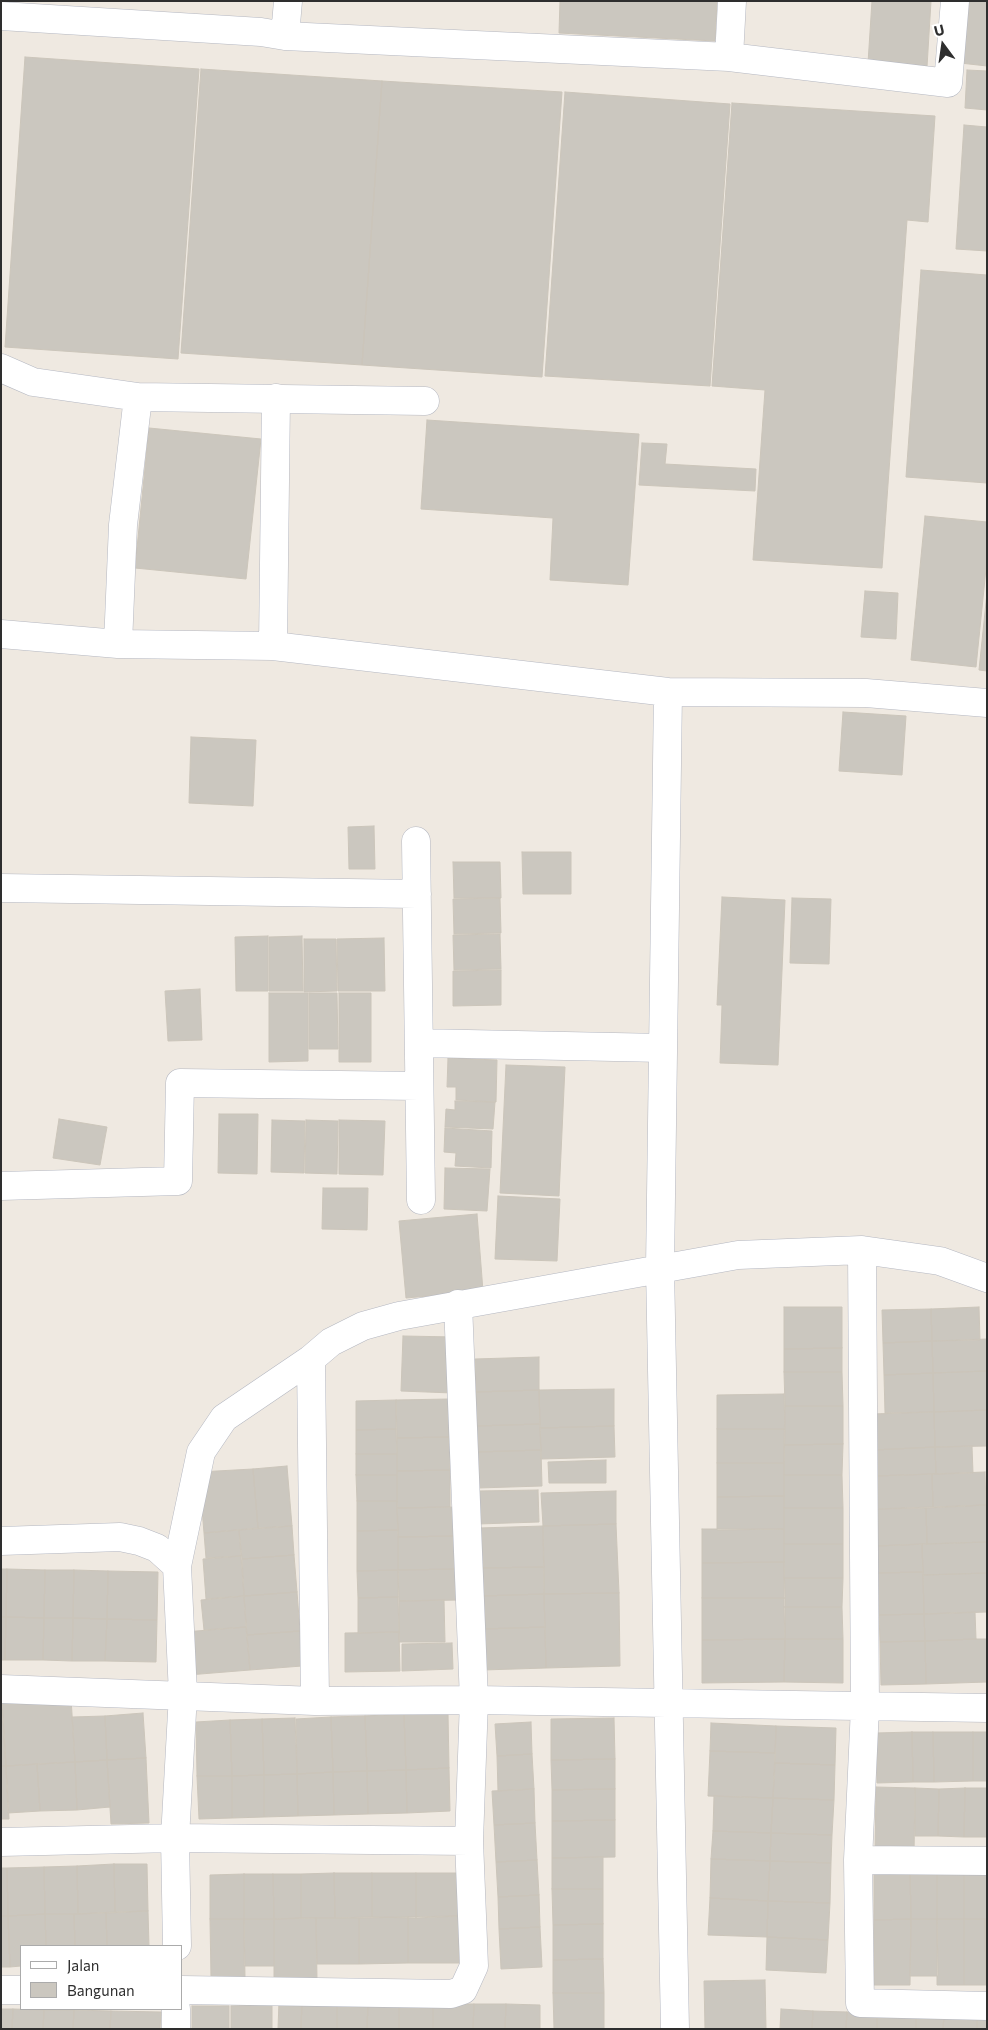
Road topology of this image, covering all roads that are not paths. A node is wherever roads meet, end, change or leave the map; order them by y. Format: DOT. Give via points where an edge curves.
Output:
graph roads {
  1 [pos="288,1"];
  2 [pos="732,1"];
  3 [pos="955,1"];
  4 [pos="1,16"];
  5 [pos="285,36"];
  6 [pos="729,57"];
  7 [pos="1,368"];
  8 [pos="138,397"];
  9 [pos="276,398"];
  10 [pos="425,401"];
  11 [pos="1,634"];
  12 [pos="118,644"];
  13 [pos="274,646"];
  14 [pos="668,692"];
  15 [pos="987,703"];
  16 [pos="416,841"];
  17 [pos="1,888"];
  18 [pos="417,894"];
  19 [pos="419,1043"];
  20 [pos="663,1048"];
  21 [pos="419,1086"];
  22 [pos="1,1186"];
  23 [pos="421,1200"];
  24 [pos="862,1250"];
  25 [pos="660,1268"];
  26 [pos="987,1278"];
  27 [pos="458,1304"];
  28 [pos="311,1359"];
  29 [pos="1,1541"];
  30 [pos="177,1566"];
  31 [pos="1,1689"];
  32 [pos="183,1694"];
  33 [pos="474,1700"];
  34 [pos="315,1701"];
  35 [pos="670,1703"];
  36 [pos="865,1707"];
  37 [pos="987,1708"];
  38 [pos="175,1838"];
  39 [pos="469,1841"];
  40 [pos="1,1842"];
  41 [pos="858,1860"];
  42 [pos="987,1861"];
  43 [pos="177,1945"];
  44 [pos="1,1990"];
  45 [pos="20,1990"];
  46 [pos="182,1990"];
  47 [pos="987,2006"];
  48 [pos="176,2010"];
  49 [pos="176,2029"];
  50 [pos="675,2029"];
  1 -- 5 [label="street"];
  2 -- 6 [label="street"];
  3 -- 6 [label="street" via="948,83"];
  4 -- 5 [label="street"];
  5 -- 6 [label="street"];
  7 -- 8 [label="street" via="33,382"];
  8 -- 9 [label="street"];
  8 -- 12 [label="street" via="123,525"];
  9 -- 10 [label="street"];
  9 -- 13 [label="street"];
  11 -- 12 [label="street"];
  12 -- 13 [label="street"];
  13 -- 14 [label="street"];
  14 -- 15 [label="street" via="866,693"];
  14 -- 20 [label="street"];
  16 -- 18 [label="street"];
  17 -- 18 [label="street"];
  18 -- 19 [label="street"];
  19 -- 20 [label="street"];
  19 -- 21 [label="street"];
  20 -- 25 [label="street"];
  21 -- 22 [label="street" via="180,1083 178,1182"];
  21 -- 23 [label="street"];
  24 -- 25 [label="street" via="738,1255"];
  24 -- 26 [label="street" via="940,1261"];
  24 -- 36 [label="street"];
  25 -- 27 [label="street"];
  25 -- 35 [label="street"];
  27 -- 28 [label="street" via="364,1326 331,1342"];
  27 -- 33 [label="street"];
  28 -- 30 [label="street" via="224,1418 201,1452"];
  28 -- 34 [label="street"];
  29 -- 30 [label="street" via="120,1537 139,1540 157,1548"];
  30 -- 32 [label="street"];
  31 -- 32 [label="street"];
  32 -- 34 [label="street"];
  32 -- 38 [label="street"];
  33 -- 34 [label="street"];
  33 -- 35 [label="street"];
  33 -- 39 [label="street"];
  35 -- 36 [label="street"];
  35 -- 50 [label="street"];
  36 -- 37 [label="street"];
  36 -- 41 [label="street"];
  38 -- 39 [label="street"];
  38 -- 40 [label="street"];
  38 -- 43 [label="street"];
  39 -- 46 [label="street" via="474,1966 463,1990 451,1994"];
  41 -- 42 [label="street"];
  41 -- 47 [label="street" via="860,2003"];
  44 -- 45 [label="street"];
  48 -- 49 [label="street"];
}
